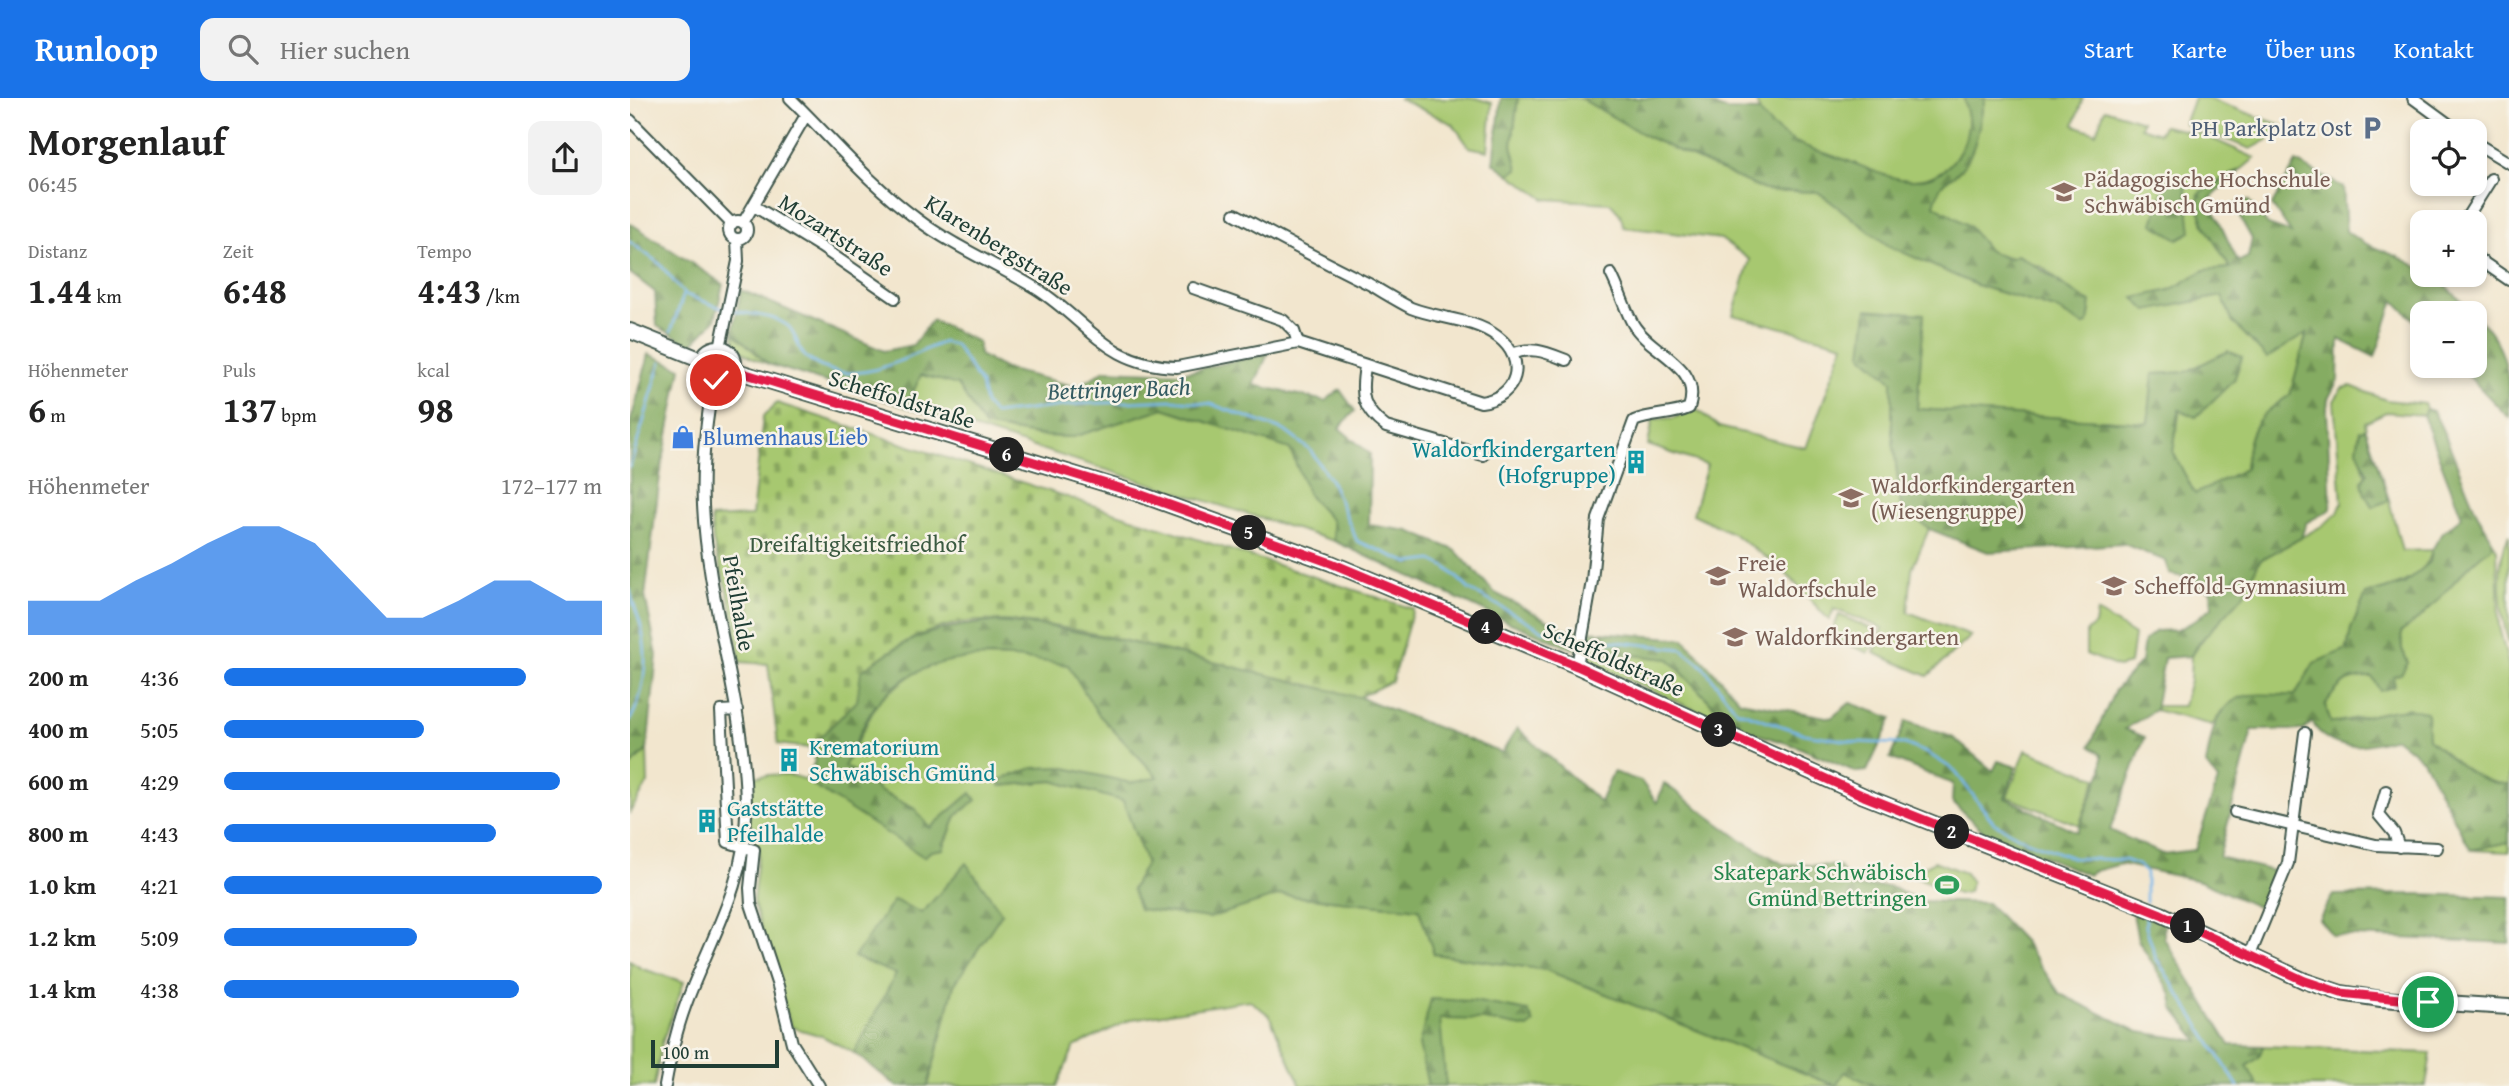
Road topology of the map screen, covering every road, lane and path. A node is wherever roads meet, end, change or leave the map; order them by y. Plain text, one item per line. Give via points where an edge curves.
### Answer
1 (790, 98) edge
2 (2413, 98) edge
3 (806, 115) junction
4 (2442, 119) edge
5 (630, 120) edge
6 (2487, 150) edge
7 (2509, 163) edge
8 (2491, 179) dead end
9 (754, 206) junction
10 (2472, 210) edge
11 (1235, 214) dead end
12 (737, 223) junction
13 (2487, 265) edge
14 (1611, 274) dead end
15 (2509, 280) edge
16 (1194, 288) dead end
17 (895, 298) dead end
18 (630, 331) edge
19 (1298, 344) junction
20 (720, 348) junction
21 (1512, 354) junction
22 (702, 360) junction
23 (1566, 360) dead end
24 (1364, 366) junction
25 (733, 370) junction
26 (714, 379) junction
27 (1483, 455) dead end
28 (1578, 661) junction
29 (737, 710) junction
30 (2305, 733) dead end
31 (2386, 791) dead end
32 (2235, 813) dead end
33 (2293, 826) junction
34 (743, 845) junction
35 (2399, 847) junction
36 (2437, 848) dead end
37 (2250, 956) junction
38 (2509, 1007) edge
39 (665, 1086) edge
40 (819, 1086) edge

1 - 3 street, Klarenbergstraße
2 - 4 street
3 - 9 street, Mozartstraße
3 - 19 street, Klarenbergstraße via 857,169 919,221 1036,289 1121,355 1177,367
5 - 12 street
6 - 7 street
8 - 10 street
9 - 12 street, Mozartstraße
9 - 17 street, Mozartstraße
11 - 21 street via 1412,308 1498,337
12 - 20 street via 730,233 737,239 738,261
13 - 15 street
14 - 28 street via 1633,324 1676,362 1693,395 1689,408 1674,415 1647,415 1634,421 1598,519
16 - 19 street via 1283,320
18 - 22 main road
19 - 24 street, Klarenbergstraße
20 - 22 main road via 709,351
20 - 25 main road via 732,357
21 - 23 street via 1528,348
21 - 24 street, Klarenbergstraße via 1513,384 1506,394 1481,402
22 - 26 main road via 704,372
24 - 27 street via 1361,391 1364,407 1373,418 1386,427
25 - 26 main road via 725,378
25 - 28 main road, Scheffoldstraße via 1191,512
26 - 29 street, Pfeilhalde via 703,461 707,540
28 - 37 main road, Scheffoldstraße via 1864,796 2137,904
29 - 34 street, Pfeilhalde via 744,774
29 - 34 street via 721,711 722,744 728,842
30 - 33 street
31 - 35 street via 2379,815
32 - 33 street
33 - 35 street
33 - 37 street via 2280,887
34 - 39 street, Pfeilhalde via 730,903 686,1004
34 - 40 street via 755,852 751,904 792,1043
35 - 36 street
37 - 38 main road, Scheffoldstraße via 2341,993

